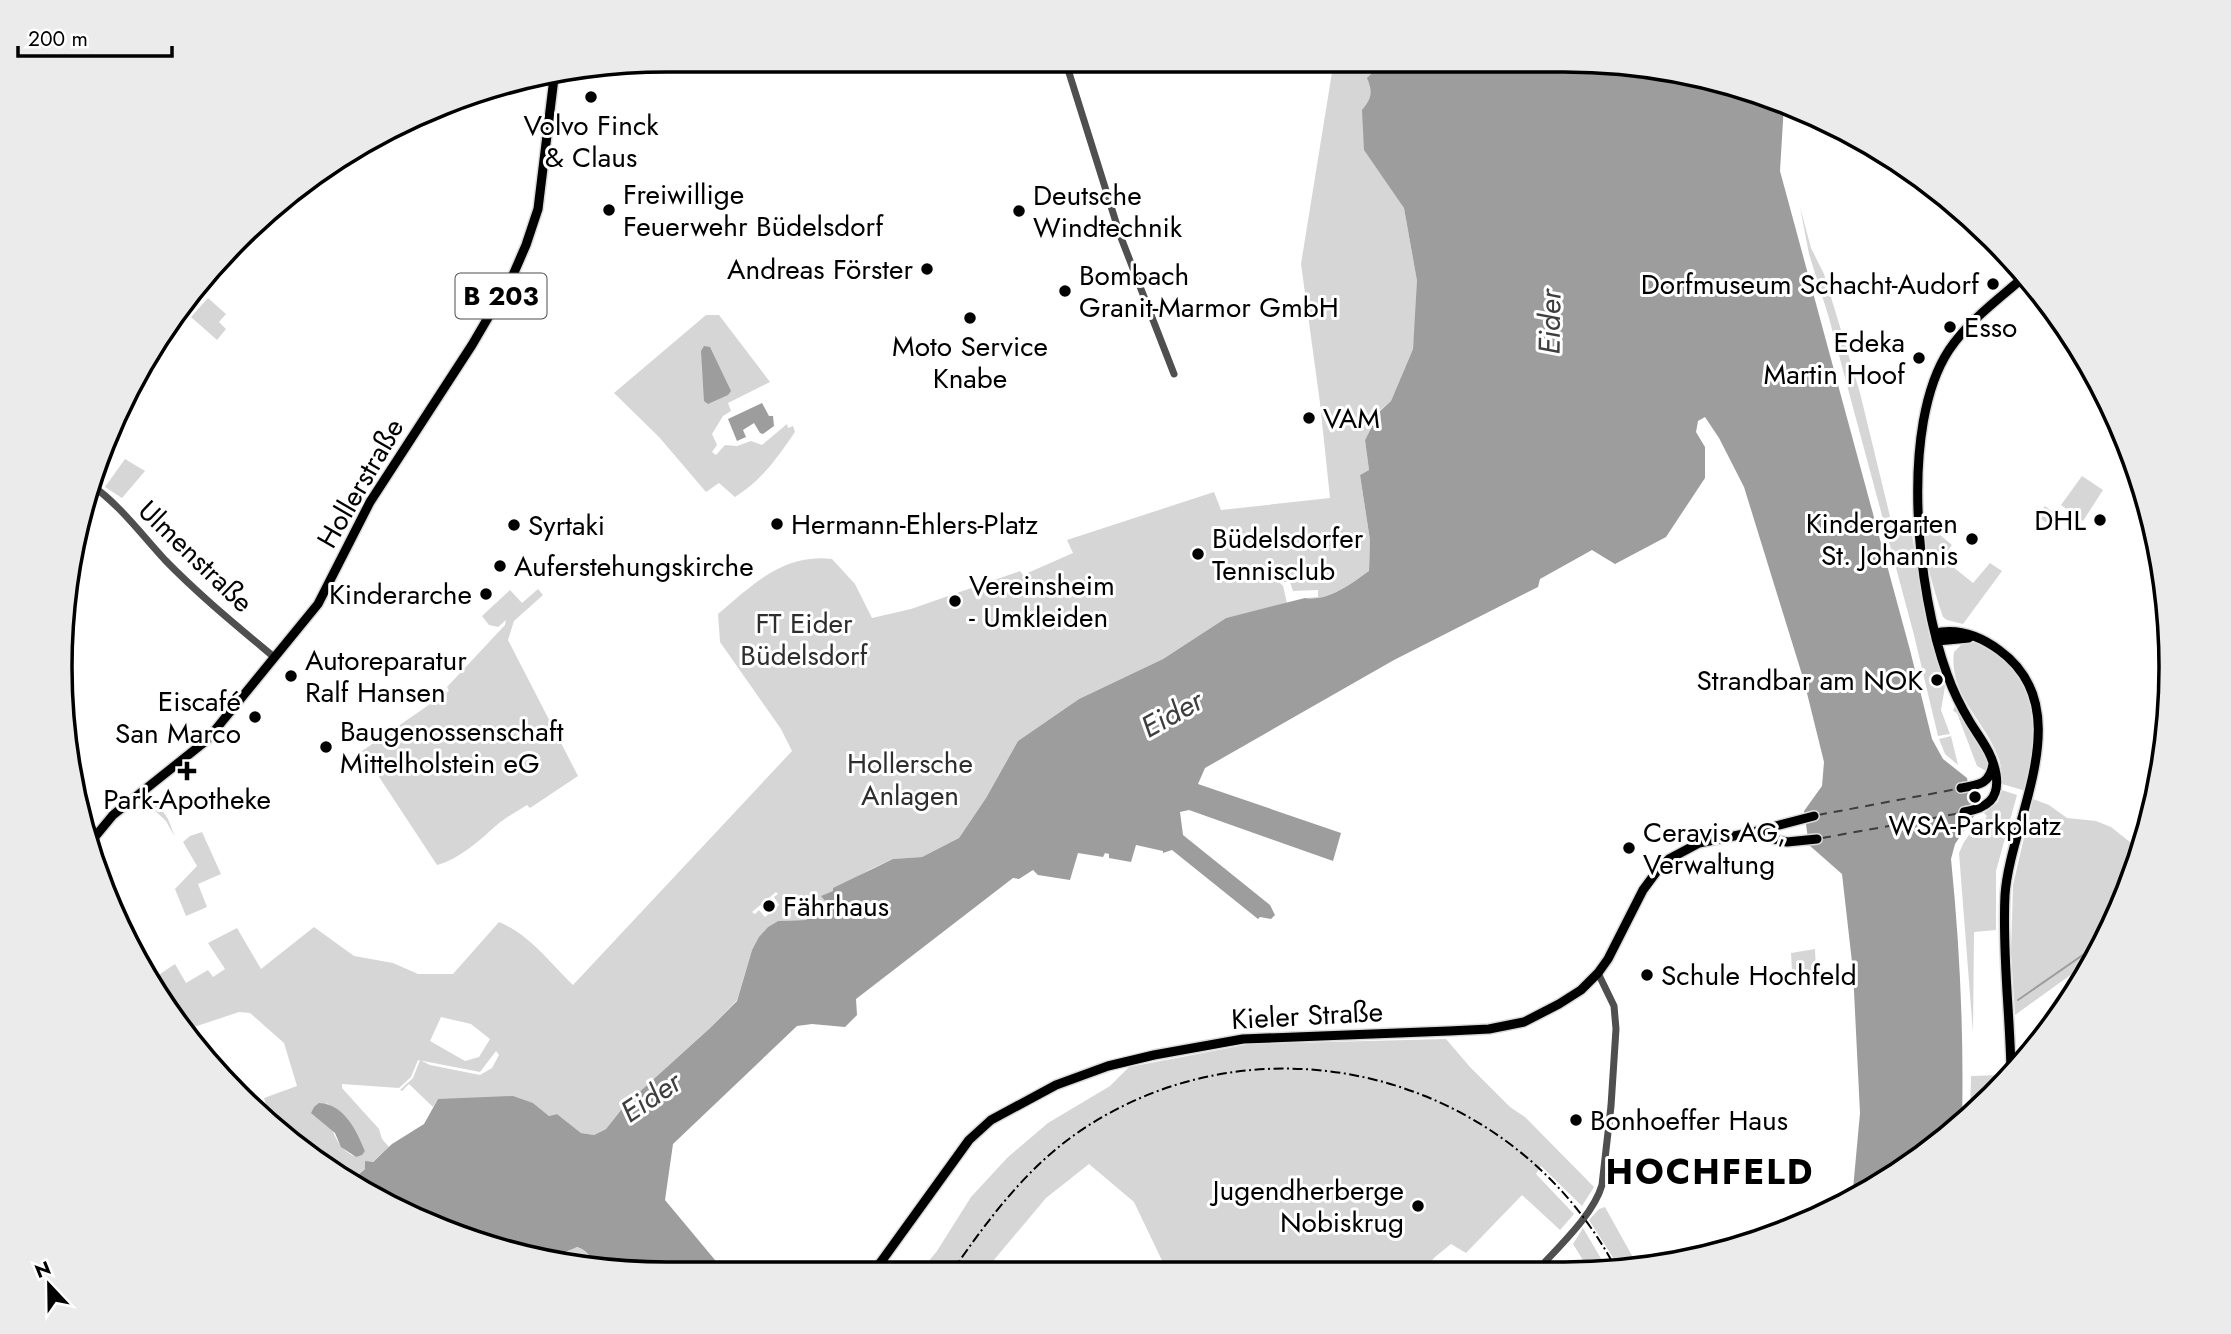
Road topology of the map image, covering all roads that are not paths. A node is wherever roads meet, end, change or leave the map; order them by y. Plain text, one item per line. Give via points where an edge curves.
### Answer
1 (1069, 72) edge
2 (553, 83) edge
3 (2018, 283) edge
4 (1174, 374) dead end
5 (99, 490) edge
6 (1936, 637) junction
7 (1958, 638) junction
8 (1978, 638) junction
9 (274, 657) junction
10 (1943, 663) junction
11 (1993, 763) junction
12 (1965, 787) dead end
13 (1969, 811) dead end
14 (1814, 816) dead end
15 (1749, 833) junction
16 (96, 835) edge
17 (1817, 839) dead end
18 (1598, 973) junction
19 (2010, 1061) edge
20 (881, 1262) edge
21 (1544, 1262) edge

1 - 4 street via 1120,235
2 - 9 main road, Hollerstraße / B 203 via 538,209 513,275 370,502 318,604
3 - 6 main road via 1953,345 1924,412 1918,536
5 - 9 street, Ulmenstraße via 167,562
6 - 7 main road
6 - 8 main road via 1951,631
6 - 10 main road
7 - 8 main road
7 - 10 main road via 1948,647
8 - 19 main road via 2017,666 2038,723 2032,787 2005,894
9 - 16 main road, Hollerstraße / B 203 via 207,740 113,815
10 - 11 main road
11 - 12 main road via 1984,783
11 - 13 main road via 1997,776 1993,797 1985,807
14 - 15 main road, Kieler Straße
15 - 17 main road, Kieler Straße via 1777,841
15 - 18 main road, Kieler Straße via 1699,843 1660,867
18 - 20 main road, Kieler Straße via 1581,990 1524,1021 1489,1028 1243,1039 1108,1066 1056,1085 990,1120 969,1140
18 - 21 street via 1614,1006 1616,1029 1602,1185

